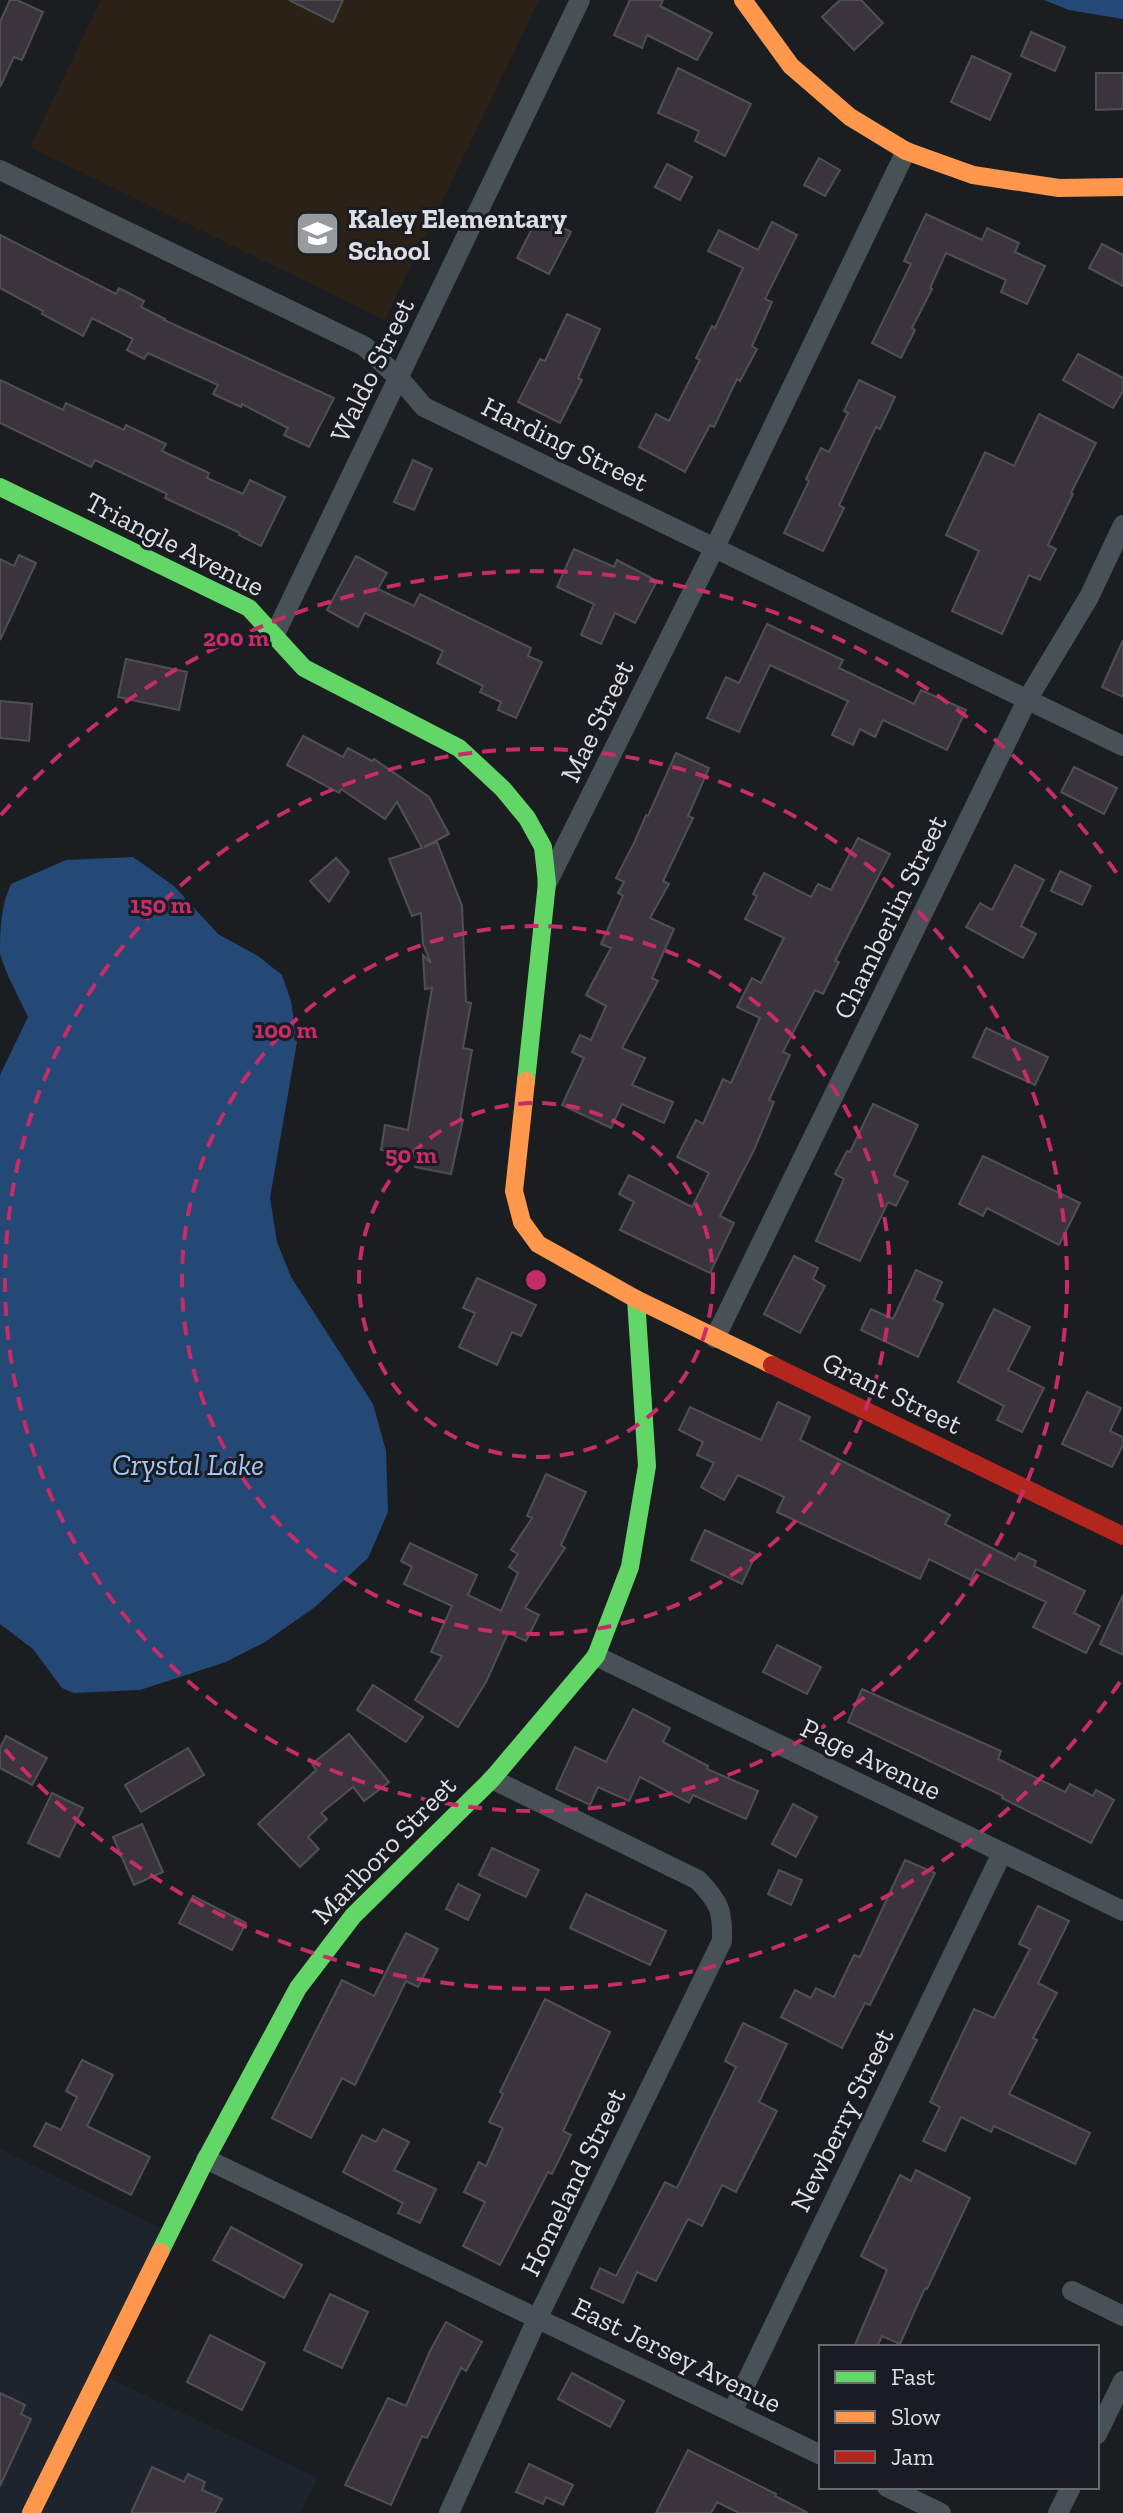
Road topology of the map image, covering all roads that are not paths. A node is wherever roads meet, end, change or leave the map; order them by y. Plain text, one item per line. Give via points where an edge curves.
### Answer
1 (580, 0) edge
2 (743, 0) edge
3 (906, 151) junction
4 (0, 170) edge
5 (1123, 187) edge
6 (399, 378) junction
7 (0, 487) edge
8 (1123, 525) edge
9 (715, 547) junction
10 (275, 634) junction
11 (1027, 700) junction
12 (1123, 746) edge
13 (547, 883) junction
14 (636, 1299) junction
15 (715, 1338) junction
16 (1123, 1536) edge
17 (596, 1656) junction
18 (492, 1779) junction
19 (1002, 1853) junction
20 (1123, 1911) edge
21 (206, 2159) junction
22 (1072, 2291) dead end
23 (1123, 2316) edge
24 (537, 2319) junction
25 (1123, 2381) edge
26 (732, 2412) junction
27 (1099, 2430) edge
28 (819, 2454) edge
29 (891, 2489) edge
30 (1070, 2489) edge
31 (31, 2513) edge
32 (449, 2513) edge
33 (941, 2513) edge
34 (1058, 2513) edge

1 - 6 street, Waldo Street
2 - 3 street via 791,66 850,117
3 - 5 street via 973,175 1059,188
3 - 9 street, Mae Street
4 - 6 street, Harding Street via 364,346
6 - 9 street, Harding Street via 424,407
6 - 10 street, Waldo Street
7 - 10 street, Triangle Avenue via 249,608
8 - 11 street, Chamberlin Street via 1089,597
9 - 11 street, Harding Street
9 - 13 street, Mae Street
10 - 13 street, Triangle Avenue via 304,668 459,748 527,818 543,847
11 - 12 street, Harding Street
11 - 15 street, Chamberlin Street
13 - 14 street, Mae Street via 514,1191 522,1222 538,1244
14 - 15 street, Grant Street
14 - 17 street, Marlboro Street via 647,1466 630,1567
15 - 16 street, Grant Street
17 - 18 street, Marlboro Street
17 - 19 street, Page Avenue
18 - 21 street, Marlboro Street via 353,1916 298,1988
18 - 24 street, Homeland Street via 698,1880 716,1898 723,1918 722,1941
19 - 20 street, Page Avenue
19 - 26 street, Newberry Street
21 - 24 street, East Jersey Avenue
21 - 31 street, Marlboro Street
22 - 23 street
24 - 26 street, East Jersey Avenue
24 - 32 street, Homeland Street
25 - 27 street
26 - 28 street, East Jersey Avenue
29 - 33 street
30 - 34 street

